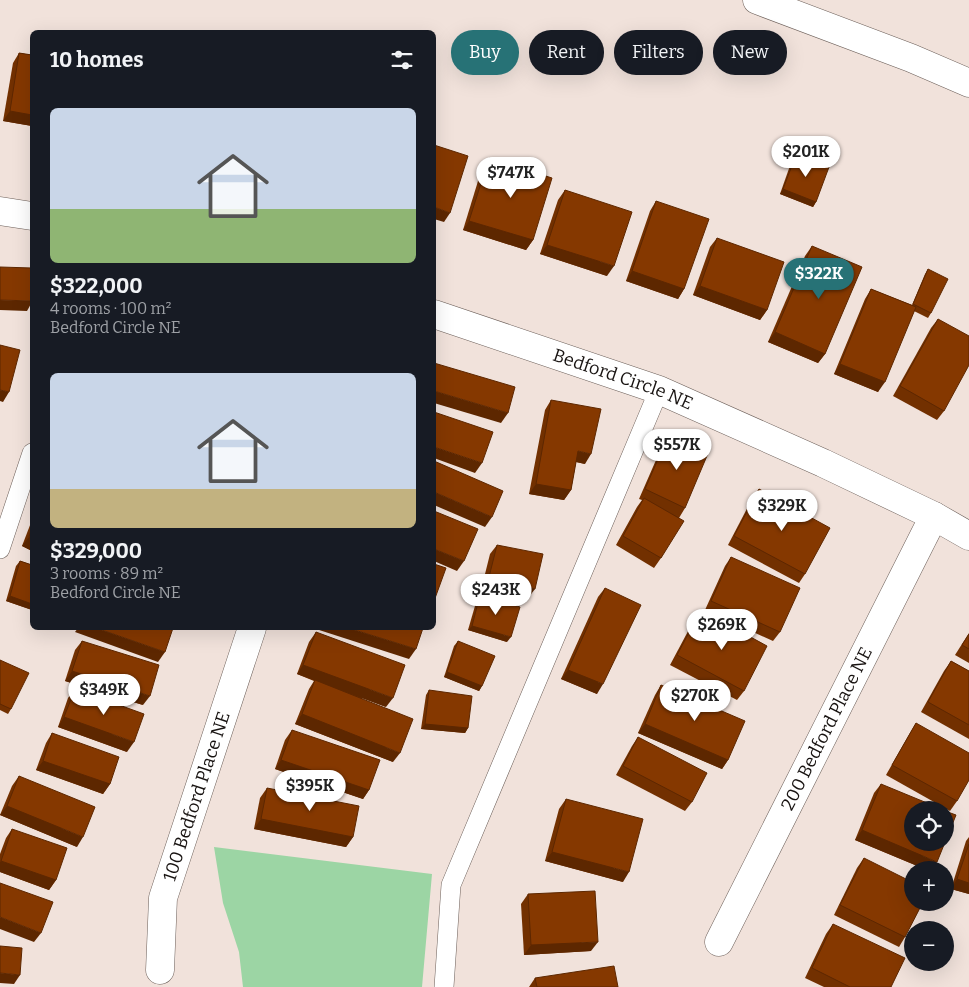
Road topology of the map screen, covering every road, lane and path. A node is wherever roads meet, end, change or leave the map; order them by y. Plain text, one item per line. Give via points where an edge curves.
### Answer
1 (757, 0) edge
2 (969, 83) edge
3 (0, 212) edge
4 (30, 216) edge
5 (436, 315) edge
6 (659, 390) junction
7 (30, 459) edge
8 (934, 516) junction
9 (969, 536) edge
10 (0, 550) edge
11 (251, 630) edge
12 (719, 942) dead end
13 (160, 970) dead end
14 (444, 987) edge

1 - 2 street
3 - 4 street
5 - 6 street, Bedford Circle NE
6 - 8 street, Bedford Circle NE
6 - 14 lane via 451,885
7 - 10 lane
8 - 9 street, Bedford Circle NE
8 - 12 street, 200 Bedford Place NE
11 - 13 street, 100 Bedford Place NE via 163,898

